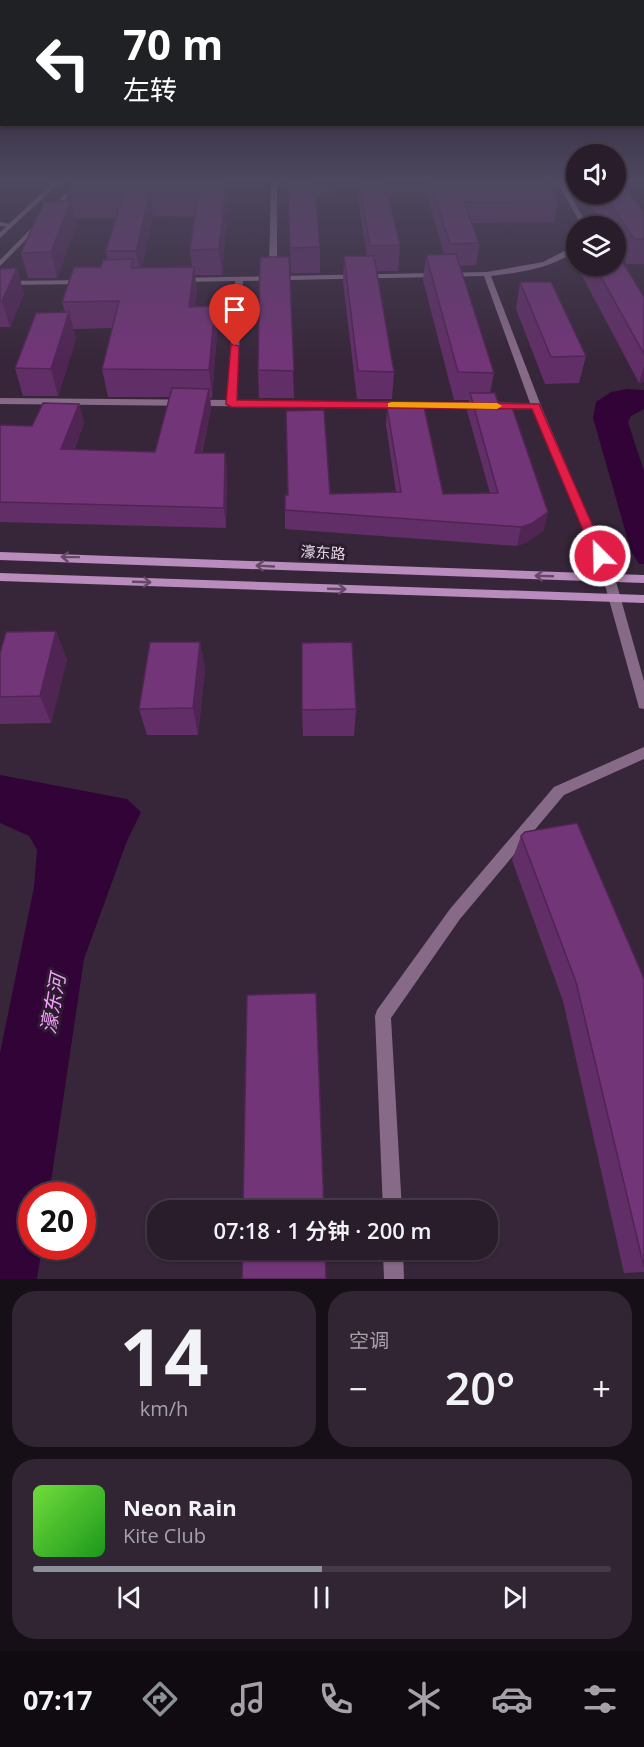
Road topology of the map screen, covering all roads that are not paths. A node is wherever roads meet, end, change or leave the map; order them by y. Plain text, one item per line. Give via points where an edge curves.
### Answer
1 (22, 242) edge
2 (273, 242) edge
3 (566, 254) edge
4 (0, 264) edge
5 (487, 274) junction
6 (272, 278) junction
7 (239, 279) junction
8 (174, 280) edge
9 (94, 281) edge
10 (0, 283) edge
11 (0, 401) edge
12 (231, 404) junction
13 (536, 406) junction
14 (0, 556) edge
15 (0, 577) edge
16 (609, 578) junction
17 (644, 579) edge
18 (615, 598) junction
19 (644, 599) edge
20 (644, 704) edge
21 (644, 753) edge
22 (392, 1200) edge
23 (393, 1260) edge
24 (394, 1279) edge

1 - 4 street
2 - 6 street
3 - 5 street via 535,267
5 - 6 street
5 - 13 street
6 - 7 street
7 - 8 street
7 - 12 street
9 - 10 street
11 - 12 street
12 - 13 street
13 - 16 street
16 -> 14 main road, 濠东路
15 -> 18 main road
16 - 17 main road, 濠东路
16 - 18 street
18 - 19 main road
18 - 20 street
21 - 22 street via 559,791 455,914 383,1016
23 - 24 street

